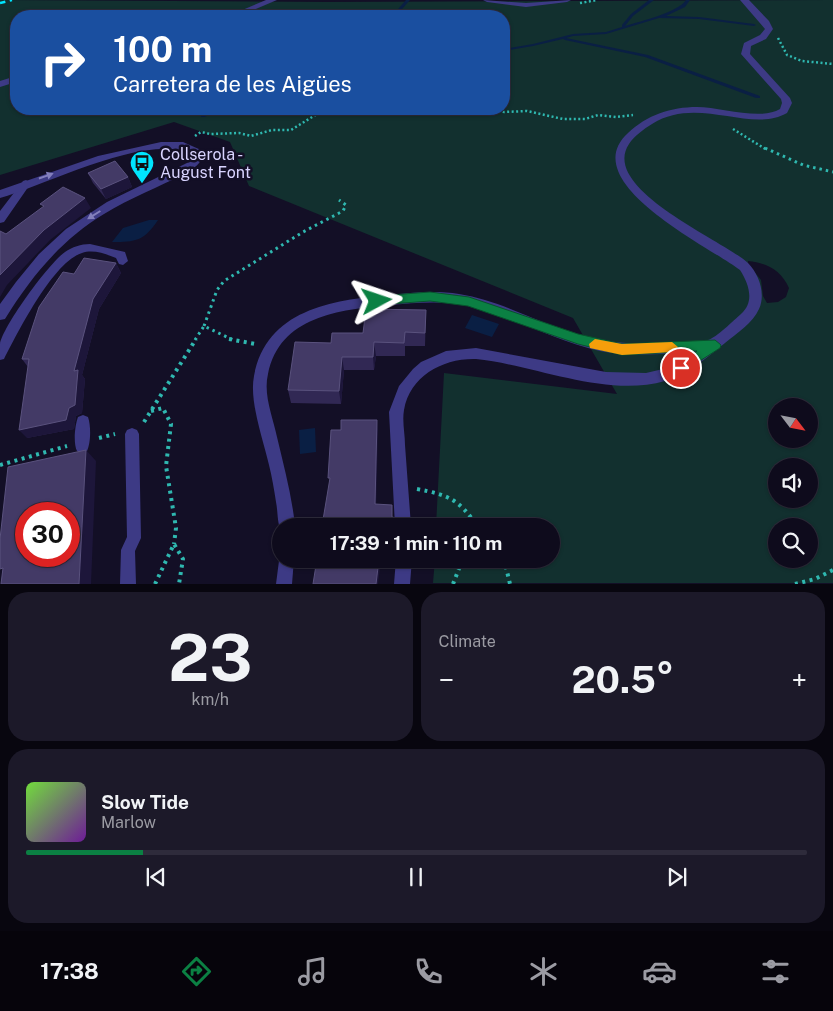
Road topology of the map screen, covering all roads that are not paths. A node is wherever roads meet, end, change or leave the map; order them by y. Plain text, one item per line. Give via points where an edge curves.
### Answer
1 (273, 0) edge
2 (487, 0) edge
3 (567, 0) edge
4 (745, 1) edge
5 (247, 10) edge
6 (26, 183) junction
7 (0, 194) edge
8 (0, 219) edge
9 (122, 261) dead end
10 (0, 315) edge
11 (715, 345) junction
12 (0, 355) edge
13 (83, 421) dead end
14 (127, 434) road end
15 (82, 447) dead end
16 (286, 518) edge
17 (403, 518) edge
18 (285, 568) edge
19 (403, 568) edge
20 (128, 584) edge
21 (284, 584) edge
22 (402, 584) edge

1 - 5 street
2 - 3 street via 526,5
4 - 11 street via 766,23 768,34 747,45 745,54 785,98 784,111 768,117 705,109 664,114 631,135 619,154 623,171 645,199 734,259 750,276 757,295 753,311
6 - 7 street
6 - 8 lane
6 -> 10 street via 138,149 188,145 197,152 193,164 100,211 69,233 29,276
9 - 12 lane via 121,255 100,249 80,249 69,254 16,322
11 - 16 street via 645,350 614,348 578,339 469,301 430,296 332,307 297,320 270,347 260,376 260,394
11 - 17 street via 676,371 644,378 595,376 475,353 444,357 417,372 400,397 396,412
13 - 15 lane
14 - 20 lane via 134,538 128,550
18 - 21 street
19 - 22 street

